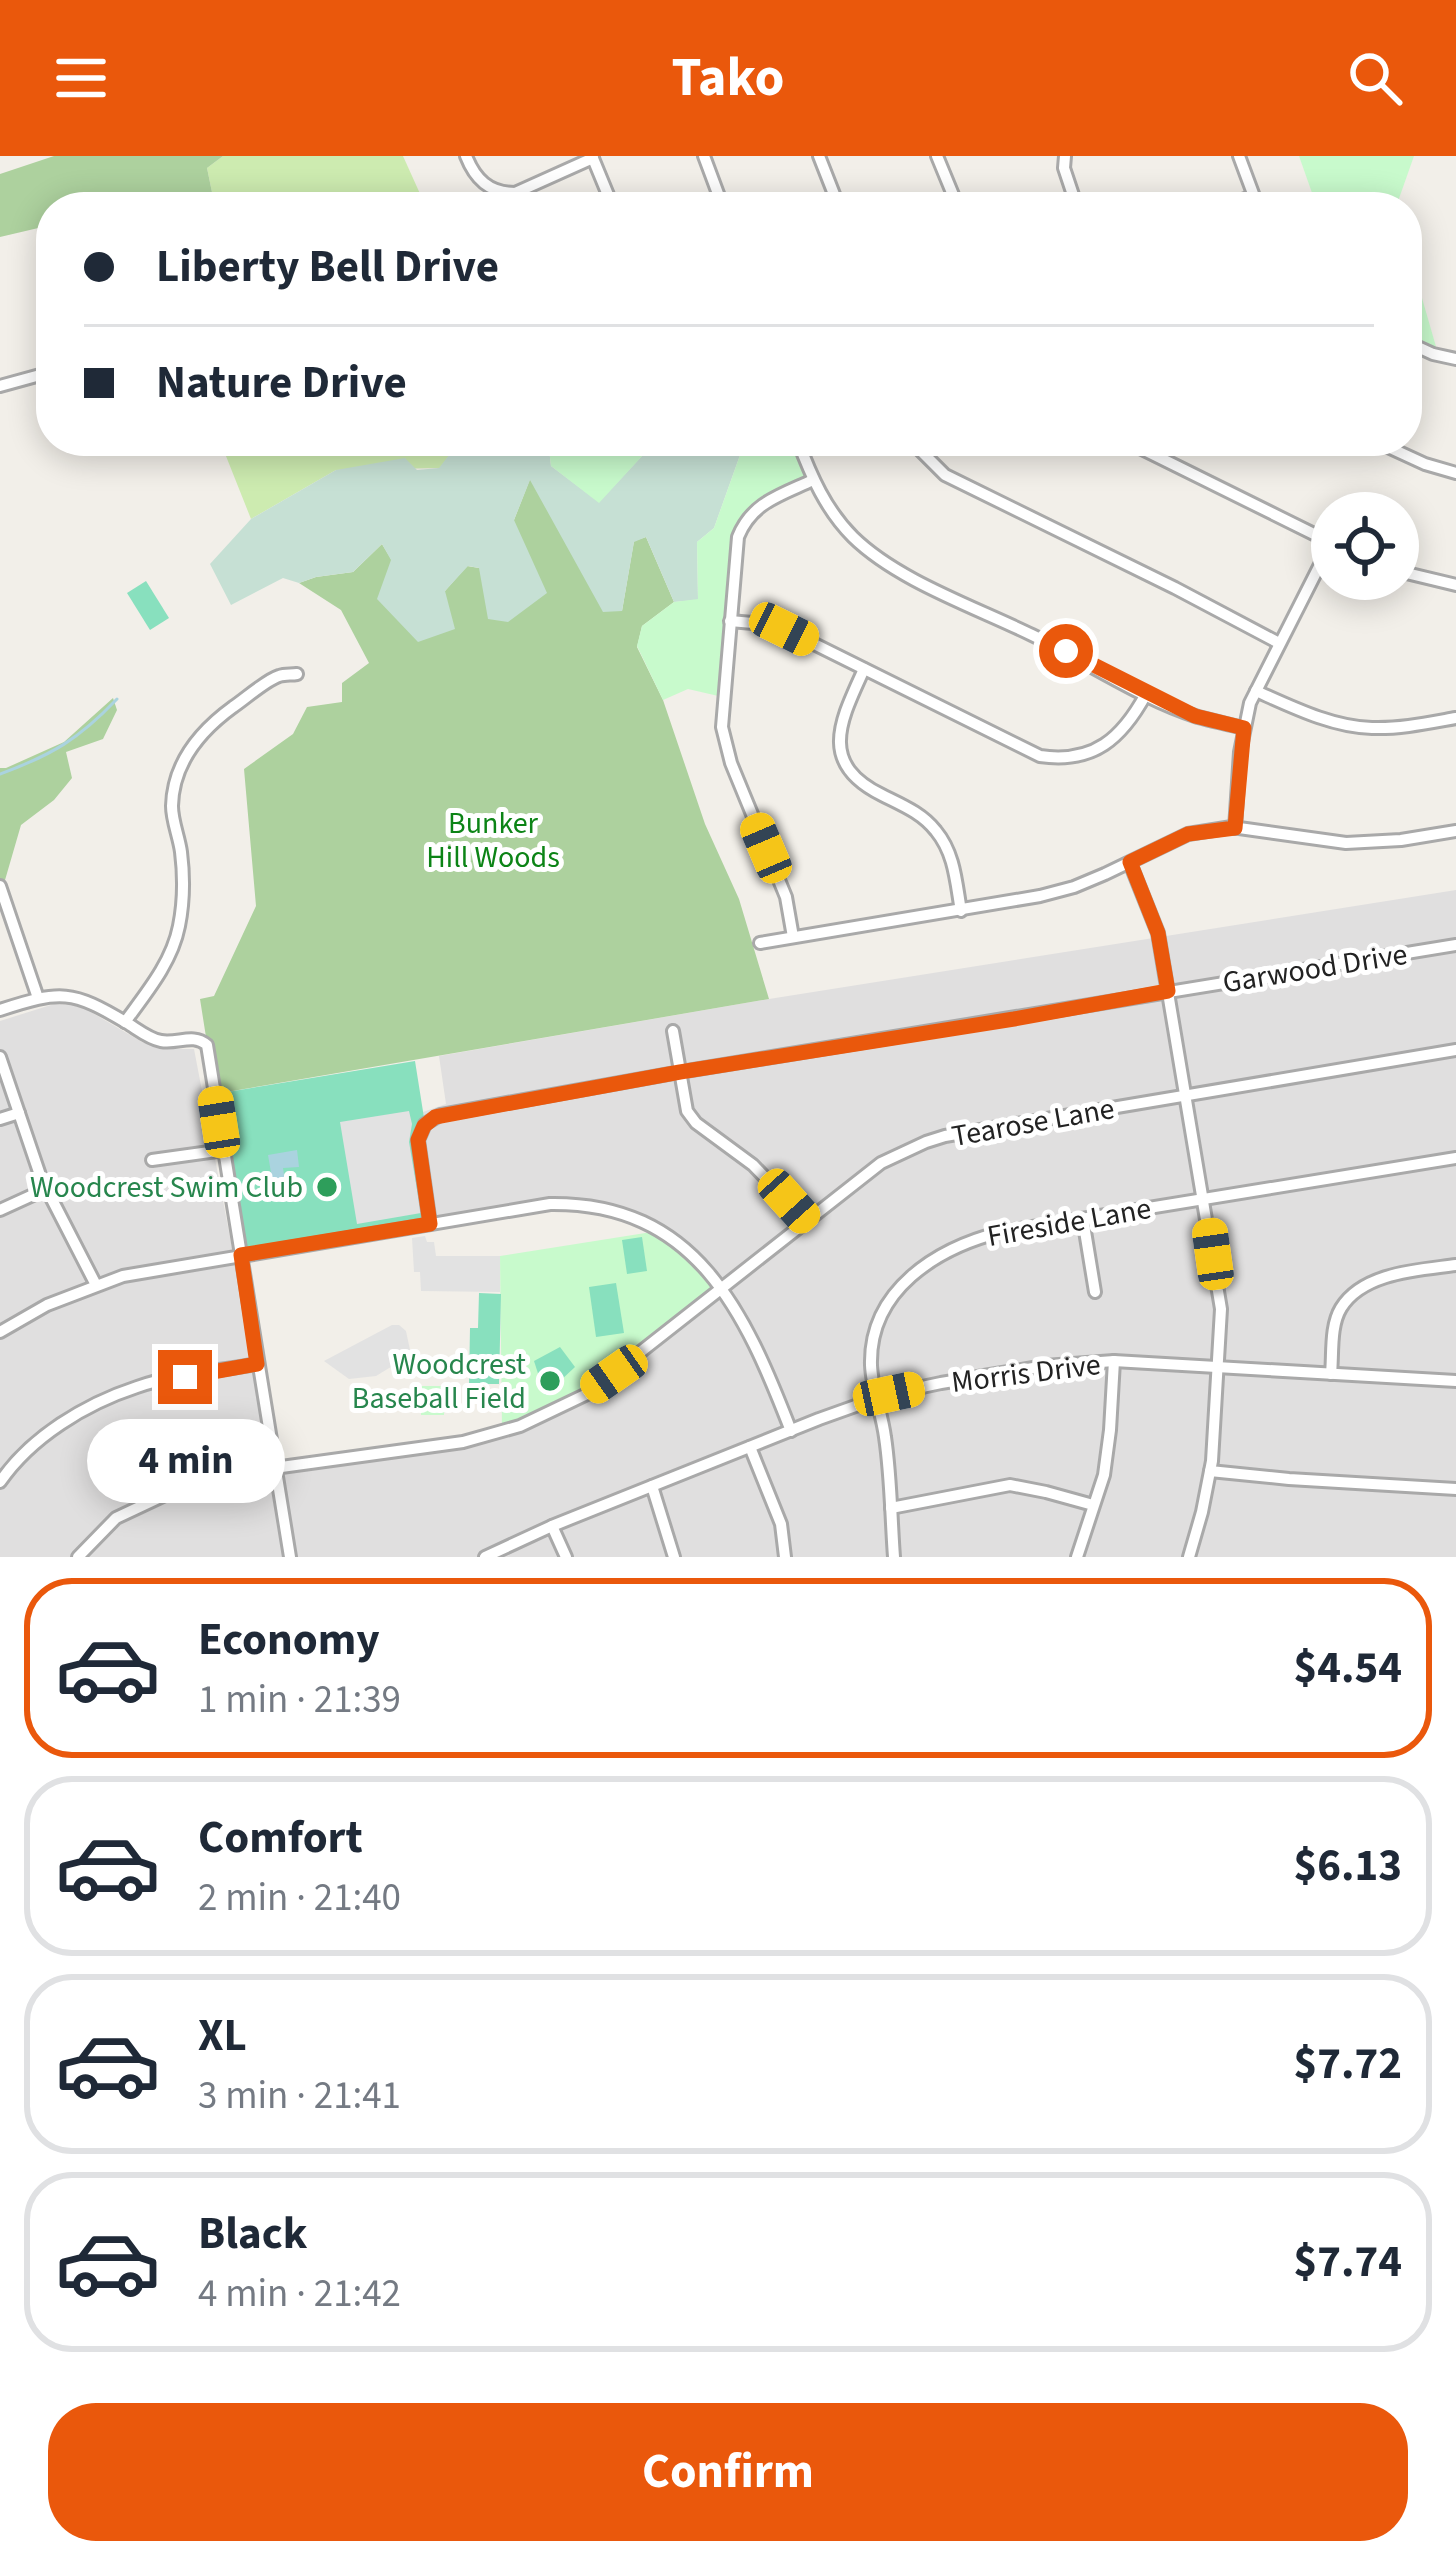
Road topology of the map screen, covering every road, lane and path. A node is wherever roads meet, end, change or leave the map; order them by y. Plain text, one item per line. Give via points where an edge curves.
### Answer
1 (466, 156) edge
2 (704, 156) edge
3 (819, 156) edge
4 (937, 156) edge
5 (1065, 156) edge
6 (1239, 156) edge
7 (592, 157) edge
8 (502, 192) edge
9 (517, 192) edge
10 (607, 192) edge
11 (717, 192) edge
12 (833, 192) edge
13 (952, 192) edge
14 (1072, 192) edge
15 (1253, 192) edge
16 (1422, 348) edge
17 (1456, 359) edge
18 (36, 375) edge
19 (0, 386) edge
20 (806, 456) edge
21 (925, 456) edge
22 (1156, 456) edge
23 (1408, 456) edge
24 (1456, 472) edge
25 (813, 480) junction
26 (1311, 533) edge
27 (1419, 576) edge
28 (1311, 582) edge
29 (1456, 585) edge
30 (730, 620) junction
31 (1279, 644) junction
32 (864, 669) junction
33 (297, 674) dead end
34 (1256, 691) junction
35 (1146, 694) junction
36 (1456, 718) edge
37 (1244, 728) junction
38 (1235, 828) junction
39 (1456, 832) edge
40 (1130, 862) junction
41 (0, 886) edge
42 (961, 911) junction
43 (793, 937) junction
44 (760, 943) dead end
45 (1456, 945) edge
46 (1168, 991) junction
47 (38, 998) junction
48 (0, 1010) edge
49 (125, 1022) junction
50 (673, 1030) dead end
51 (1456, 1050) edge
52 (0, 1057) edge
53 (680, 1072) junction
54 (1186, 1095) junction
55 (19, 1113) junction
56 (0, 1119) edge
57 (224, 1150) junction
58 (1456, 1158) edge
59 (152, 1160) dead end
60 (46, 1189) junction
61 (1204, 1199) junction
62 (0, 1210) edge
63 (1083, 1219) junction
64 (807, 1221) junction
65 (430, 1224) junction
66 (241, 1255) junction
67 (1456, 1265) edge
68 (96, 1285) junction
69 (723, 1290) junction
70 (1095, 1292) dead end
71 (0, 1332) edge
72 (1114, 1361) junction
73 (257, 1364) junction
74 (1219, 1369) junction
75 (1331, 1374) junction
76 (1456, 1381) edge
77 (876, 1399) junction
78 (791, 1430) junction
79 (750, 1447) junction
80 (274, 1468) junction
81 (1210, 1471) junction
82 (0, 1482) edge
83 (652, 1486) junction
84 (1456, 1489) edge
85 (1093, 1505) junction
86 (891, 1508) junction
87 (552, 1526) junction
88 (286, 1556) edge
89 (78, 1557) edge
90 (484, 1557) edge
91 (566, 1557) edge
92 (674, 1557) edge
93 (785, 1557) edge
94 (894, 1557) edge
95 (1077, 1557) edge
96 (1189, 1557) edge

1 - 8 street via 483,183
2 - 11 street
3 - 12 street
4 - 13 street
5 - 14 street
6 - 15 street
7 - 9 street
7 - 10 street
16 - 17 street
18 - 19 street
20 - 25 street
21 - 31 street via 945,475
22 - 26 street
23 - 24 street
25 - 30 street via 747,518 735,550
25 - 35 street via 838,521 878,557
27 - 29 street
28 - 31 street
30 - 32 street via 784,629
30 - 43 street via 722,728
31 - 34 street
32 - 35 street via 1055,758 1102,746
32 - 42 street via 839,728 842,754 854,778 913,810 938,834
33 - 49 street via 279,676 232,708 185,757 172,809 184,888 179,928
34 - 36 street via 1360,728
34 - 37 street
35 - 37 street
37 - 38 street
38 - 39 street via 1346,843
38 - 40 street via 1188,834
40 - 42 street via 1074,887
40 - 46 street via 1158,933
41 - 47 street
42 - 43 street
43 - 44 street
45 - 46 street, Garwood Drive
46 - 53 street, Garwood Drive
46 - 54 street
47 - 48 street
47 - 49 street via 90,1001
49 - 57 street via 160,1041 197,1038 207,1047
50 - 53 street
51 - 54 street, Tearose Lane
52 - 55 street
53 - 64 street via 696,1123 753,1165
53 - 65 street, Garwood Drive via 431,1119 418,1140
54 - 61 street
54 - 64 street, Tearose Lane via 926,1142 880,1163
55 - 56 street
55 - 60 street
57 - 59 street
57 - 66 street
58 - 61 street, Fireside Lane
60 - 62 street
60 - 68 street
61 - 63 street, Fireside Lane
61 - 74 street via 1220,1309
63 - 70 street
63 - 77 street, Fireside Lane via 972,1239 903,1282 878,1322
64 - 69 street, Tearose Lane
65 - 66 street
65 - 69 street via 550,1204 625,1213 688,1252
66 - 68 street
66 - 73 street
67 - 75 street via 1375,1281 1350,1298 1335,1324
68 - 71 street
69 - 78 street via 758,1348
69 - 80 street, Tearose Lane via 586,1394 520,1426 463,1442
72 - 74 street, Morris Drive
72 - 77 street, Morris Drive
72 - 85 street via 1104,1475
73 - 80 street
73 - 82 street via 141,1385 104,1400 52,1430
74 - 75 street, Morris Drive
74 - 81 street
75 - 76 street, Morris Drive
77 - 78 street, Morris Drive
77 - 86 street, Fireside Lane
78 - 79 street, Morris Drive
79 - 83 street, Morris Drive
79 - 93 street via 781,1524
80 - 88 street
80 - 89 street, Tearose Lane via 142,1504
81 - 84 street
81 - 96 street
83 - 87 street, Morris Drive
83 - 92 street
85 - 86 street via 1010,1485
85 - 95 street
86 - 94 street, Fireside Lane
87 - 90 street, Morris Drive
87 - 91 street

